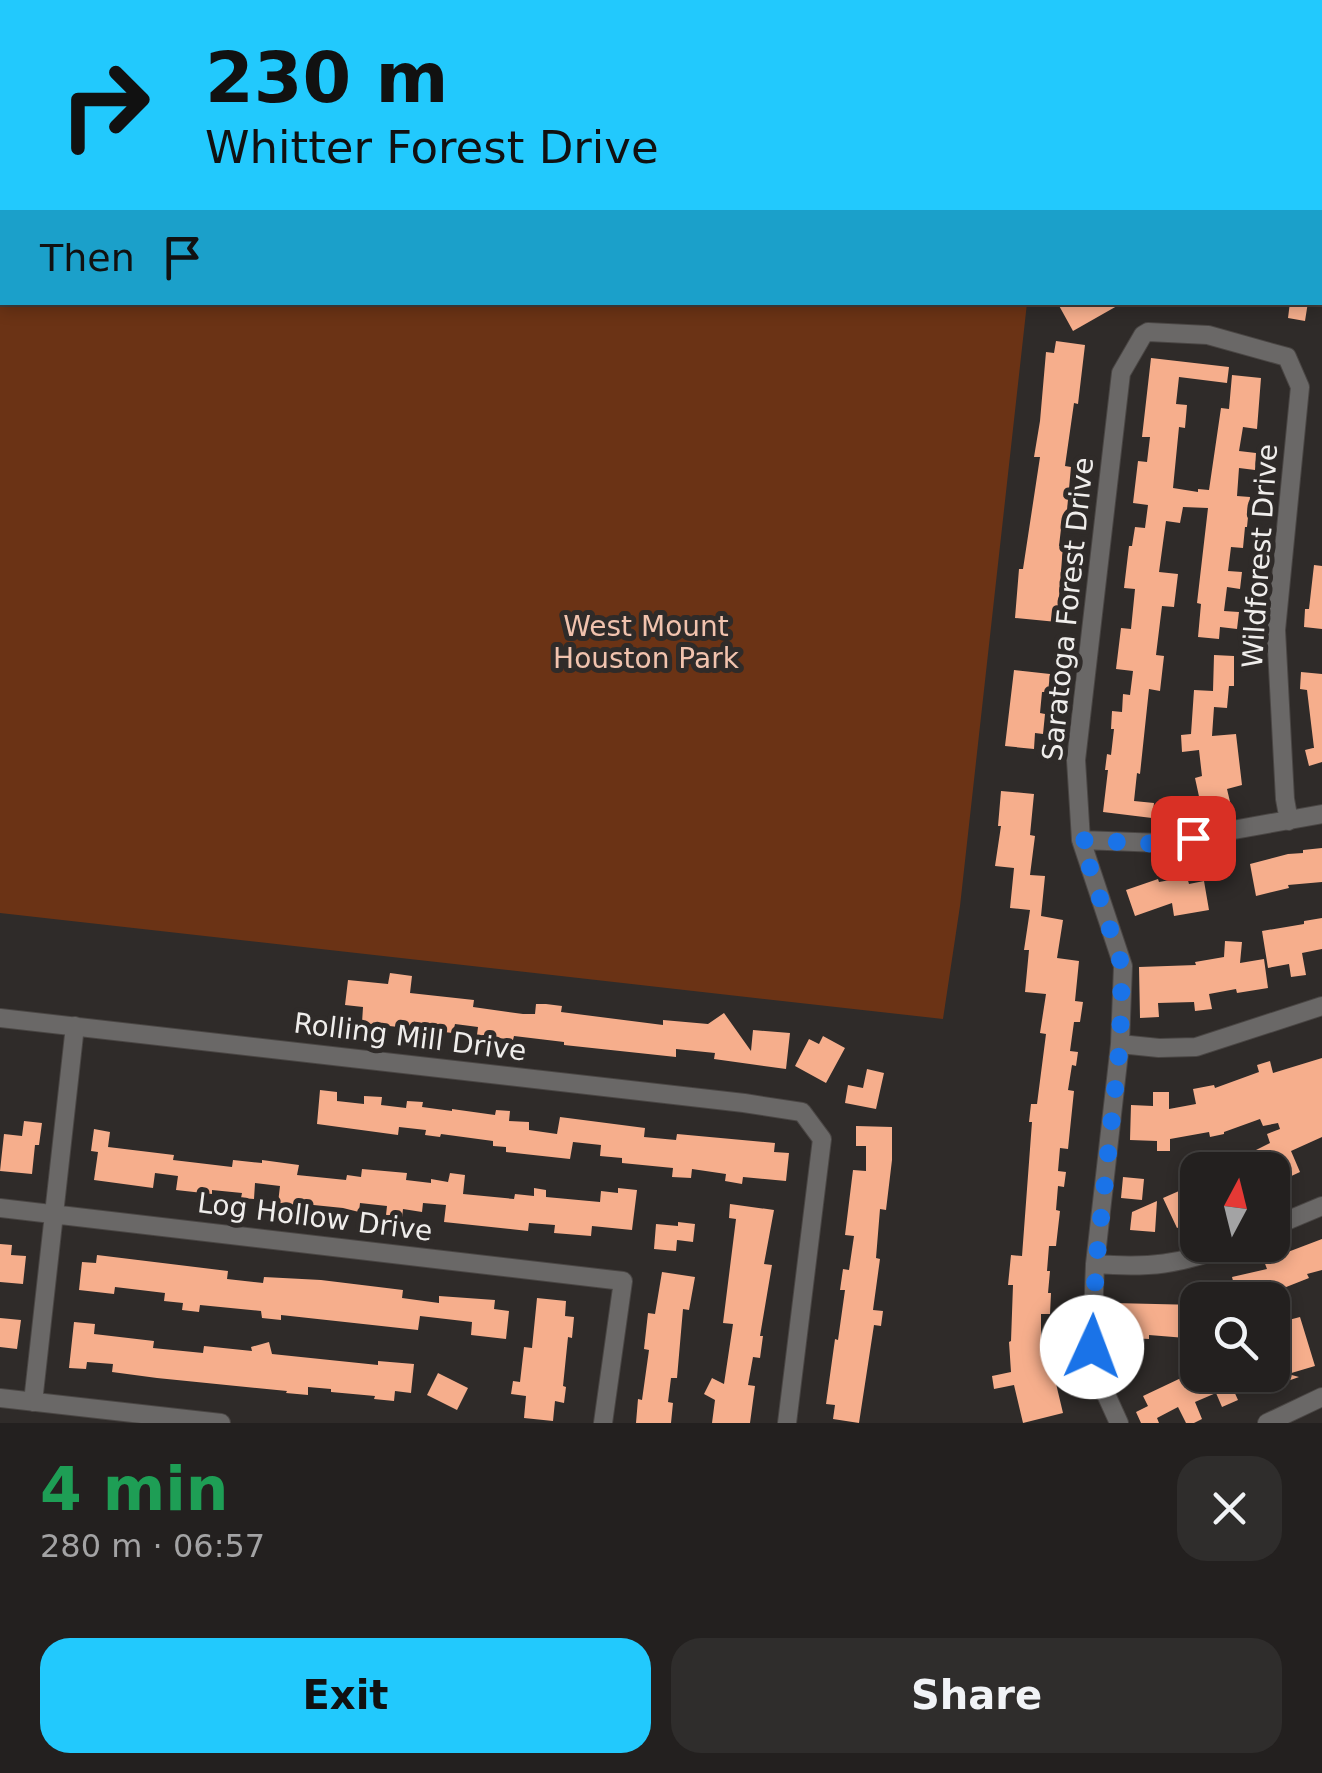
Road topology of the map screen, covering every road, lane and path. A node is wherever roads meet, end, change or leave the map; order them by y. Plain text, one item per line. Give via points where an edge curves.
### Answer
1 (1287, 357) joint
2 (1322, 814) edge
3 (1289, 821) junction
4 (1081, 840) junction
5 (1322, 1006) edge
6 (0, 1018) edge
7 (75, 1026) junction
8 (1120, 1044) junction
9 (1322, 1206) edge
10 (0, 1208) edge
11 (53, 1214) junction
12 (1290, 1219) edge
13 (1180, 1262) edge
14 (1096, 1264) junction
15 (0, 1398) edge
16 (1321, 1399) edge
17 (33, 1402) junction
18 (221, 1423) edge
19 (603, 1423) edge
20 (787, 1423) edge
21 (1119, 1423) edge
22 (1267, 1423) edge

1 - 3 street, Wildforest Drive via 1300,387 1276,630
1 - 4 street, Saratoga Forest Drive via 1208,335 1148,332 1122,373 1076,760
2 - 3 street
3 - 4 street via 1160,844
4 - 8 street, Saratoga Forest Drive via 1122,966
5 - 8 street via 1196,1046
6 - 7 street, Rolling Mill Drive
7 - 11 street
7 - 20 street, Rolling Mill Drive via 802,1112 822,1139
8 - 14 street, Saratoga Forest Drive
9 - 12 street
10 - 11 street, Log Hollow Drive
11 - 17 street
11 - 19 street, Log Hollow Drive via 623,1280
13 - 14 street via 1140,1268
14 - 21 street, Saratoga Forest Drive via 1092,1347
15 - 17 street
16 - 22 street
17 - 18 street

